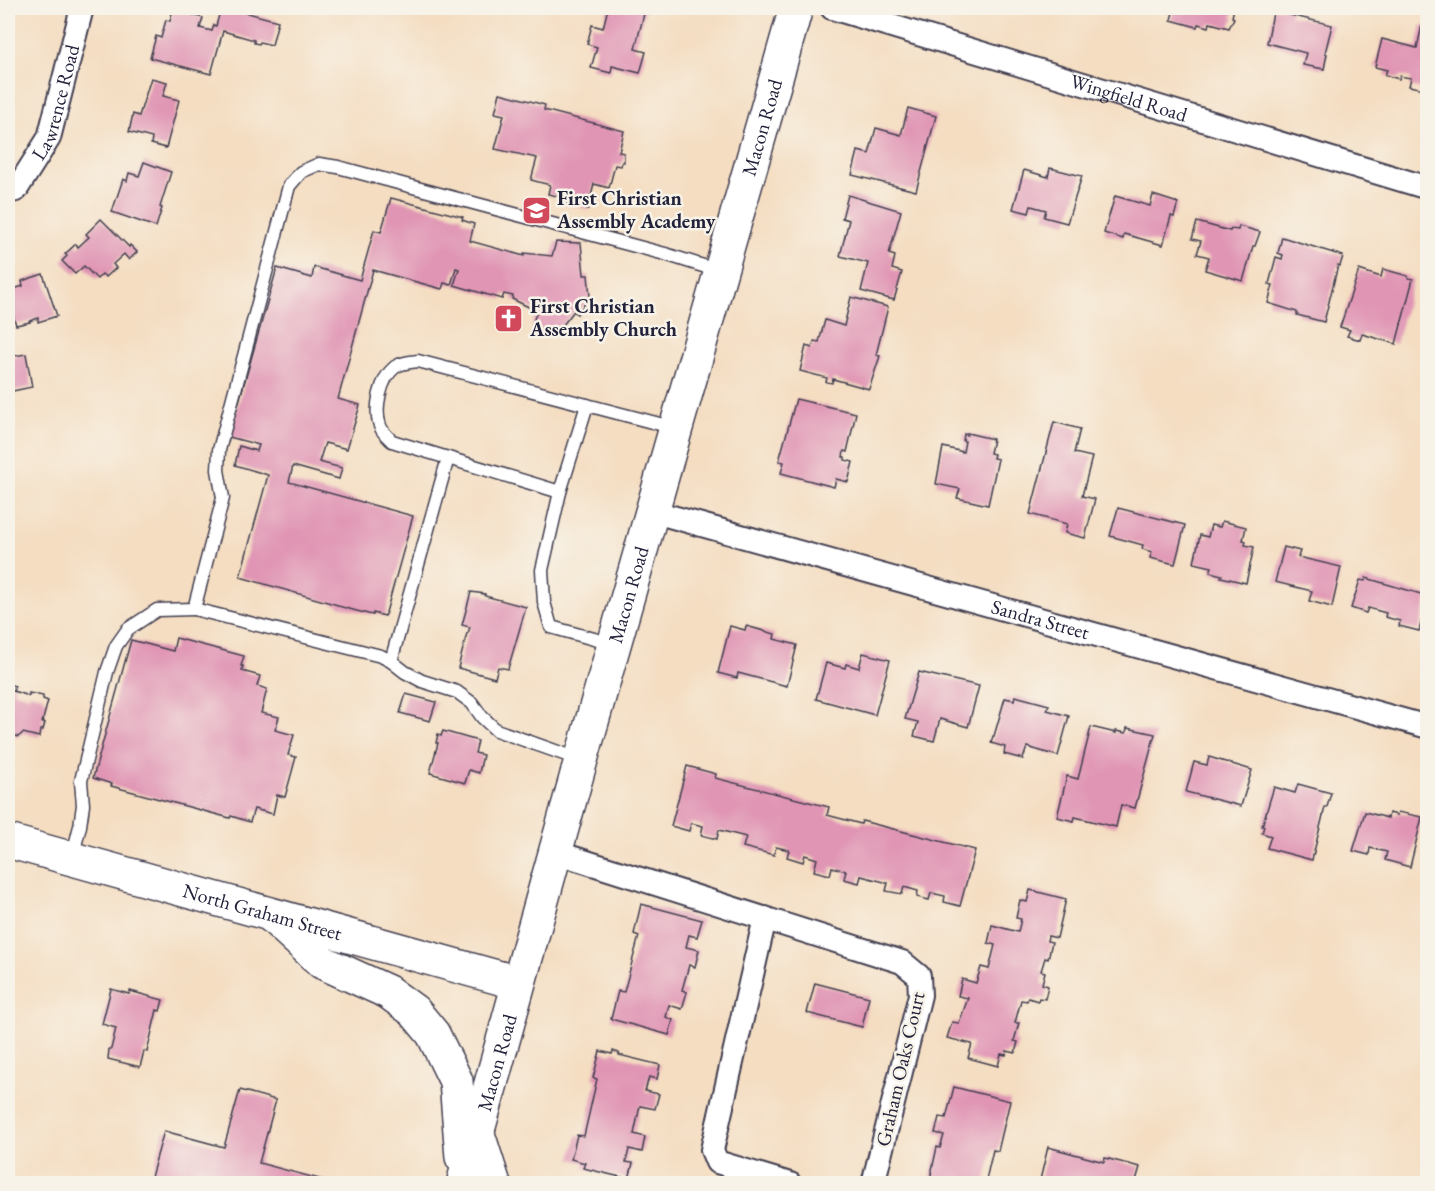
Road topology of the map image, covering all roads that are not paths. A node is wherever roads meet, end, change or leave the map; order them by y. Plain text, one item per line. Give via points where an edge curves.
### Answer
1 (82, 8) edge
2 (796, 8) edge
3 (832, 8) edge
4 (1428, 188) edge
5 (12, 191) edge
6 (720, 271) junction
7 (587, 405) junction
8 (675, 428) junction
9 (448, 458) junction
10 (560, 492) junction
11 (651, 511) junction
12 (194, 609) junction
13 (614, 644) junction
14 (391, 661) junction
15 (1428, 727) edge
16 (580, 760) junction
17 (8, 841) edge
18 (555, 852) junction
19 (71, 859) junction
20 (270, 914) junction
21 (765, 918) junction
22 (518, 983) junction
23 (474, 1183) edge
24 (790, 1184) edge
25 (873, 1184) edge

1 - 5 street, Lawrence Road via 49,138
2 - 6 main road, Macon Road
3 - 4 street, Wingfield Road
6 - 8 main road, Macon Road
6 - 12 lane via 338,167 319,164 302,172 289,186 219,450 223,498
7 - 8 lane
7 - 9 lane via 418,361 405,362 394,368 384,382 377,413 381,429 392,441
7 - 10 lane
8 - 11 main road, Macon Road
9 - 10 lane
9 - 14 lane
10 - 13 lane via 542,570 544,602 551,627
11 - 13 main road, Macon Road
11 - 15 street, Sandra Street
12 - 14 lane
12 - 19 lane via 157,610 128,629 116,646 81,781 83,805
13 - 16 main road, Macon Road
14 - 16 lane via 422,681 457,692 496,730
16 - 18 main road, Macon Road
17 - 19 main road, North Graham Street
18 - 21 street, Graham Oaks Court
18 - 22 main road, Macon Road
19 - 20 main road, North Graham Street
20 - 22 main road, North Graham Street
20 - 23 main road via 322,962 388,992 414,1011 433,1034 456,1081
21 - 24 street via 712,1150 717,1162
21 - 25 street, Graham Oaks Court via 903,962 919,976 920,995
22 - 23 main road, Macon Road via 477,1131

